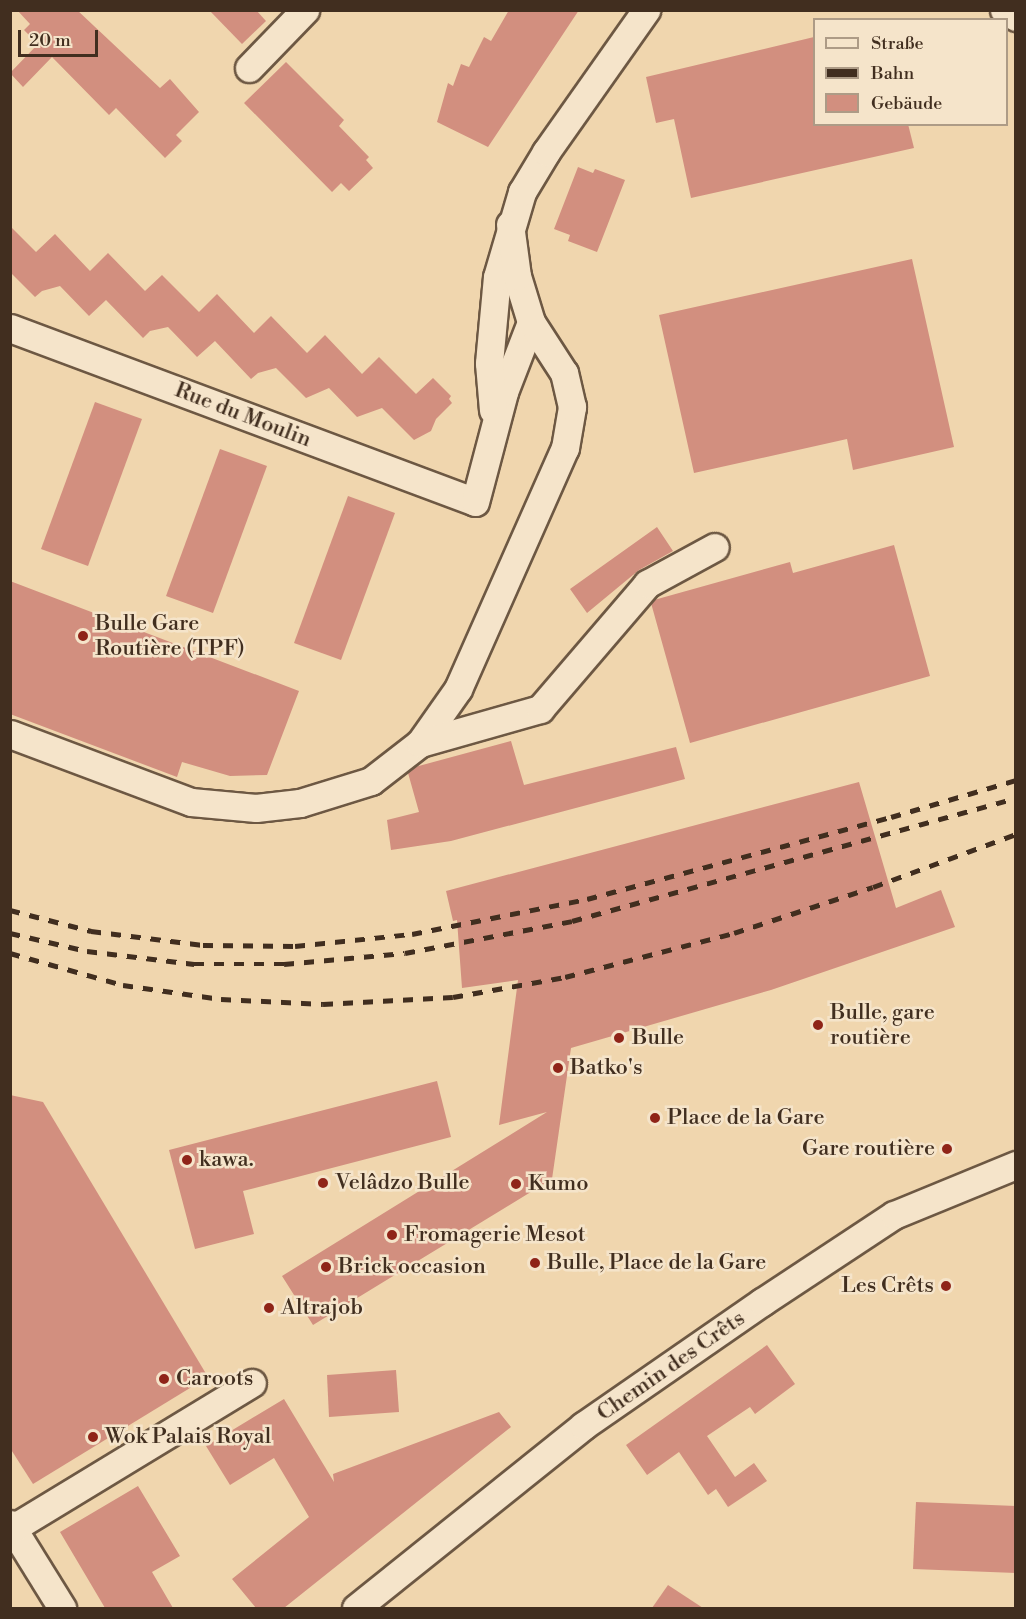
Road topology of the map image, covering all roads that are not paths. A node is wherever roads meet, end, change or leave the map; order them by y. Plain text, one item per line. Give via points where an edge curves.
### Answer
1 (305, 10) edge
2 (646, 10) edge
3 (1004, 10) edge
4 (1016, 17) edge
5 (249, 68) dead end
6 (510, 224) junction
7 (531, 322) junction
8 (10, 328) edge
9 (494, 423) junction
10 (715, 547) dead end
11 (12, 733) edge
12 (420, 743) junction
13 (1015, 1166) edge
14 (252, 1383) dead end
15 (11, 1527) edge
16 (62, 1608) edge
17 (356, 1608) edge

1 - 5 street
2 - 6 street via 546,152 522,192
3 - 4 street
6 - 7 street via 517,276
6 - 9 street via 496,277 489,363
7 - 9 street via 515,356
7 - 12 street via 564,373 572,407 565,447 458,689
8 - 9 street, Rue du Moulin via 475,502 489,461
10 - 12 street via 647,584 540,709
11 - 12 street via 191,802 256,808 300,803 371,781
13 - 17 street, Chemin des Crêts via 894,1215 762,1302 583,1426
14 - 15 street
15 - 16 street

